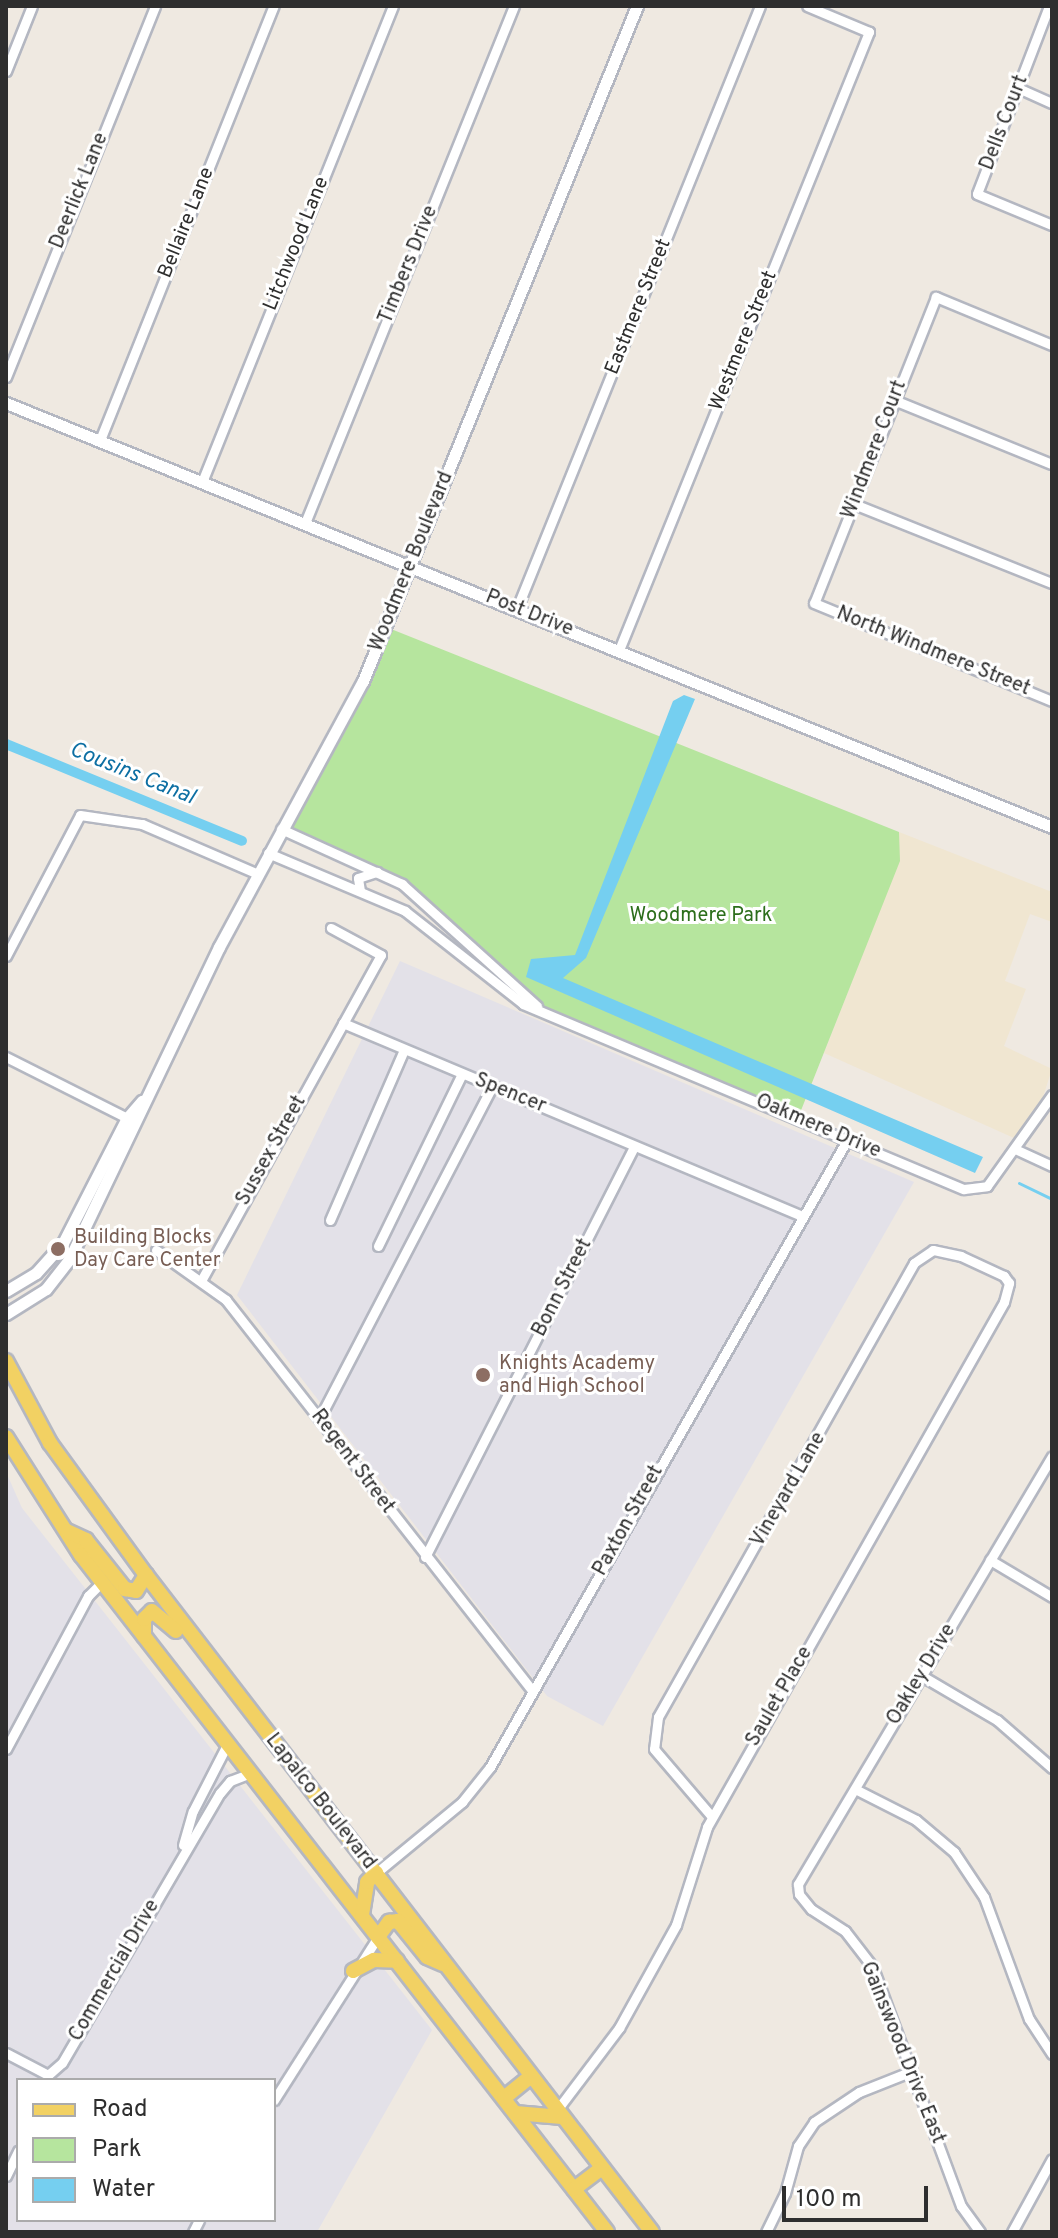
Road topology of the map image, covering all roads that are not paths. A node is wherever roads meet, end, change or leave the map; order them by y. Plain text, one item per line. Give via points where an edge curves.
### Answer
1 (32, 6) edge
2 (155, 6) edge
3 (274, 6) edge
4 (393, 6) edge
5 (514, 6) edge
6 (637, 6) edge
7 (760, 6) edge
8 (807, 6) edge
9 (1049, 6) edge
10 (6, 71) edge
11 (1018, 88) junction
12 (1052, 103) edge
13 (1052, 225) edge
14 (1052, 345) edge
15 (6, 377) edge
16 (894, 400) junction
17 (6, 403) edge
18 (100, 440) junction
19 (1052, 464) edge
20 (202, 482) junction
21 (854, 504) junction
22 (305, 523) junction
23 (411, 566) junction
24 (1052, 583) edge
25 (814, 603) joint
26 (517, 608) junction
27 (619, 650) junction
28 (1052, 701) edge
29 (1052, 827) edge
30 (281, 829) junction
31 (268, 853) junction
32 (377, 872) junction
33 (258, 874) junction
34 (360, 891) junction
35 (331, 928) dead end
36 (6, 956) edge
37 (546, 1013) junction
38 (343, 1023) junction
39 (404, 1050) junction
40 (6, 1057) edge
41 (462, 1074) junction
42 (492, 1086) junction
43 (1052, 1095) edge
44 (133, 1121) junction
45 (847, 1140) junction
46 (634, 1146) junction
47 (1015, 1149) junction
48 (1052, 1166) edge
49 (802, 1216) junction
50 (330, 1220) dead end
51 (378, 1246) dead end
52 (156, 1250) dead end
53 (933, 1250) joint
54 (202, 1279) junction
55 (6, 1291) edge
56 (6, 1314) edge
57 (6, 1361) edge
58 (319, 1419) junction
59 (6, 1437) edge
60 (1052, 1457) edge
61 (63, 1529) junction
62 (425, 1557) junction
63 (990, 1560) junction
64 (146, 1575) junction
65 (102, 1582) junction
66 (1052, 1597) edge
67 (144, 1636) junction
68 (212, 1662) junction
69 (922, 1676) junction
70 (533, 1691) junction
71 (228, 1743) junction
72 (6, 1749) edge
73 (1052, 1768) edge
74 (251, 1773) junction
75 (855, 1789) junction
76 (712, 1817) junction
77 (179, 1858) junction
78 (376, 1873) junction
79 (799, 1894) joint
80 (362, 1915) junction
81 (378, 1937) junction
82 (397, 1961) junction
83 (447, 1966) junction
84 (353, 1971) junction
85 (6, 2053) edge
86 (1052, 2054) edge
87 (912, 2071) junction
88 (531, 2076) junction
89 (49, 2077) edge
90 (276, 2097) edge
91 (504, 2098) junction
92 (515, 2113) junction
93 (560, 2114) junction
94 (16, 2155) edge
95 (1052, 2159) edge
96 (602, 2168) junction
97 (6, 2176) edge
98 (574, 2189) junction
99 (607, 2232) edge
100 (652, 2232) edge
101 (766, 2232) edge
102 (980, 2232) edge
103 (1012, 2232) edge

1 - 10 street
2 - 15 street, Deerlick Lane
3 - 18 street, Bellaire Lane
4 - 20 street, Litchwood Lane
5 - 22 street, Timbers Drive
6 - 23 street, Woodmere Boulevard
7 - 26 street, Eastmere Street
8 - 27 street, Westmere Street via 869,32
9 - 11 street, Dells Court
11 - 12 street
11 - 13 street, Dells Court via 977,194
14 - 16 street, Windmere Court via 936,297
16 - 19 street
16 - 21 street, Windmere Court
17 - 18 street, Post Drive
18 - 20 street, Post Drive
20 - 22 street, Post Drive
21 - 24 street
21 - 25 street, Windmere Court
22 - 23 street, Post Drive
23 - 26 street, Post Drive
23 - 30 street, Woodmere Boulevard via 363,681
25 - 28 street, North Windmere Street
26 - 27 street, Post Drive
27 - 29 street, Post Drive
30 - 31 street, Woodmere Boulevard
30 - 32 street, Oakmere Drive
31 - 33 street, Woodmere Boulevard
31 - 34 street, Oakmere Drive
32 - 34 street via 358,878
32 - 37 street, Oakmere Drive via 420,897 494,971
33 - 36 street via 142,824 80,815
33 - 44 street, Woodmere Boulevard
34 - 37 street, Oakmere Drive via 415,917 512,997
35 - 38 street via 381,955
37 - 45 street, Oakmere Drive
38 - 39 street, Spencer
38 - 54 street, Sussex Street
39 - 41 street, Spencer
39 - 50 street
40 - 44 street
41 - 42 street, Spencer
41 - 51 street
42 - 46 street, Spencer
42 - 58 street
43 - 47 street, Oakmere Drive
44 - 55 street, Woodmere Boulevard via 63,1243 36,1273
44 - 56 street, Woodmere Boulevard via 58,1276 34,1300
45 - 47 street, Oakmere Drive via 973,1191 987,1186
45 - 49 street, Paxton Street
46 - 49 street, Spencer
46 - 62 street, Bonn Street
47 - 48 street
49 - 70 street, Paxton Street
52 - 54 street, Regent Street
53 - 76 street, Vineyard Lane via 914,1263 658,1717 654,1749
53 - 76 street, Saulet Place via 961,1256 1009,1283 1004,1302
54 - 58 street, Regent Street via 226,1300
57 - 64 main road, Lapalco Boulevard via 50,1443
58 - 62 street, Regent Street
59 - 61 main road, Lapalco Boulevard
60 - 63 street, Oakley Drive
61 - 64 main road via 86,1540 125,1589 140,1588
61 - 65 main road, Lapalco Boulevard
62 - 70 street, Regent Street
63 - 66 street
63 - 69 street, Oakley Drive
64 - 68 main road, Lapalco Boulevard
65 - 67 main road, Lapalco Boulevard
65 - 72 street via 88,1596
67 - 68 main road via 144,1619 158,1612
67 - 71 main road, Lapalco Boulevard
68 - 78 main road, Lapalco Boulevard
69 - 73 street via 997,1720
69 - 75 street, Oakley Drive
70 - 78 street, Paxton Street via 490,1767 462,1802
71 - 74 main road, Lapalco Boulevard
71 - 77 street, Commercial Drive via 193,1811
74 - 77 street, Commercial Drive via 230,1781
74 - 80 main road, Lapalco Boulevard
75 - 79 street, Oakley Drive via 798,1884
75 - 86 street via 938,1835 968,1872 998,1929 1029,2019
76 - 93 street, Saulet Place via 676,1925 619,2028
77 - 89 street, Commercial Drive via 62,2063
78 - 80 main road via 367,1882
78 - 83 main road, Lapalco Boulevard
79 - 87 street, Gainswood Drive East via 845,1931 872,1966
80 - 81 main road, Lapalco Boulevard
81 - 82 main road, Lapalco Boulevard
81 - 83 main road via 389,1922 398,1921 427,1957
81 - 84 street
82 - 84 main road via 374,1960
82 - 91 main road, Lapalco Boulevard
83 - 88 main road, Lapalco Boulevard
84 - 90 street
85 - 89 street
87 - 101 street via 859,2092 814,2122 798,2146 785,2193
87 - 102 street, Gainswood Drive East via 961,2206
88 - 91 main road
88 - 93 main road, Lapalco Boulevard
91 - 92 main road, Lapalco Boulevard
92 - 93 main road
92 - 98 main road, Lapalco Boulevard
93 - 96 main road, Lapalco Boulevard
94 - 97 street
95 - 103 street
96 - 98 main road
96 - 100 main road, Lapalco Boulevard
98 - 99 main road, Lapalco Boulevard

